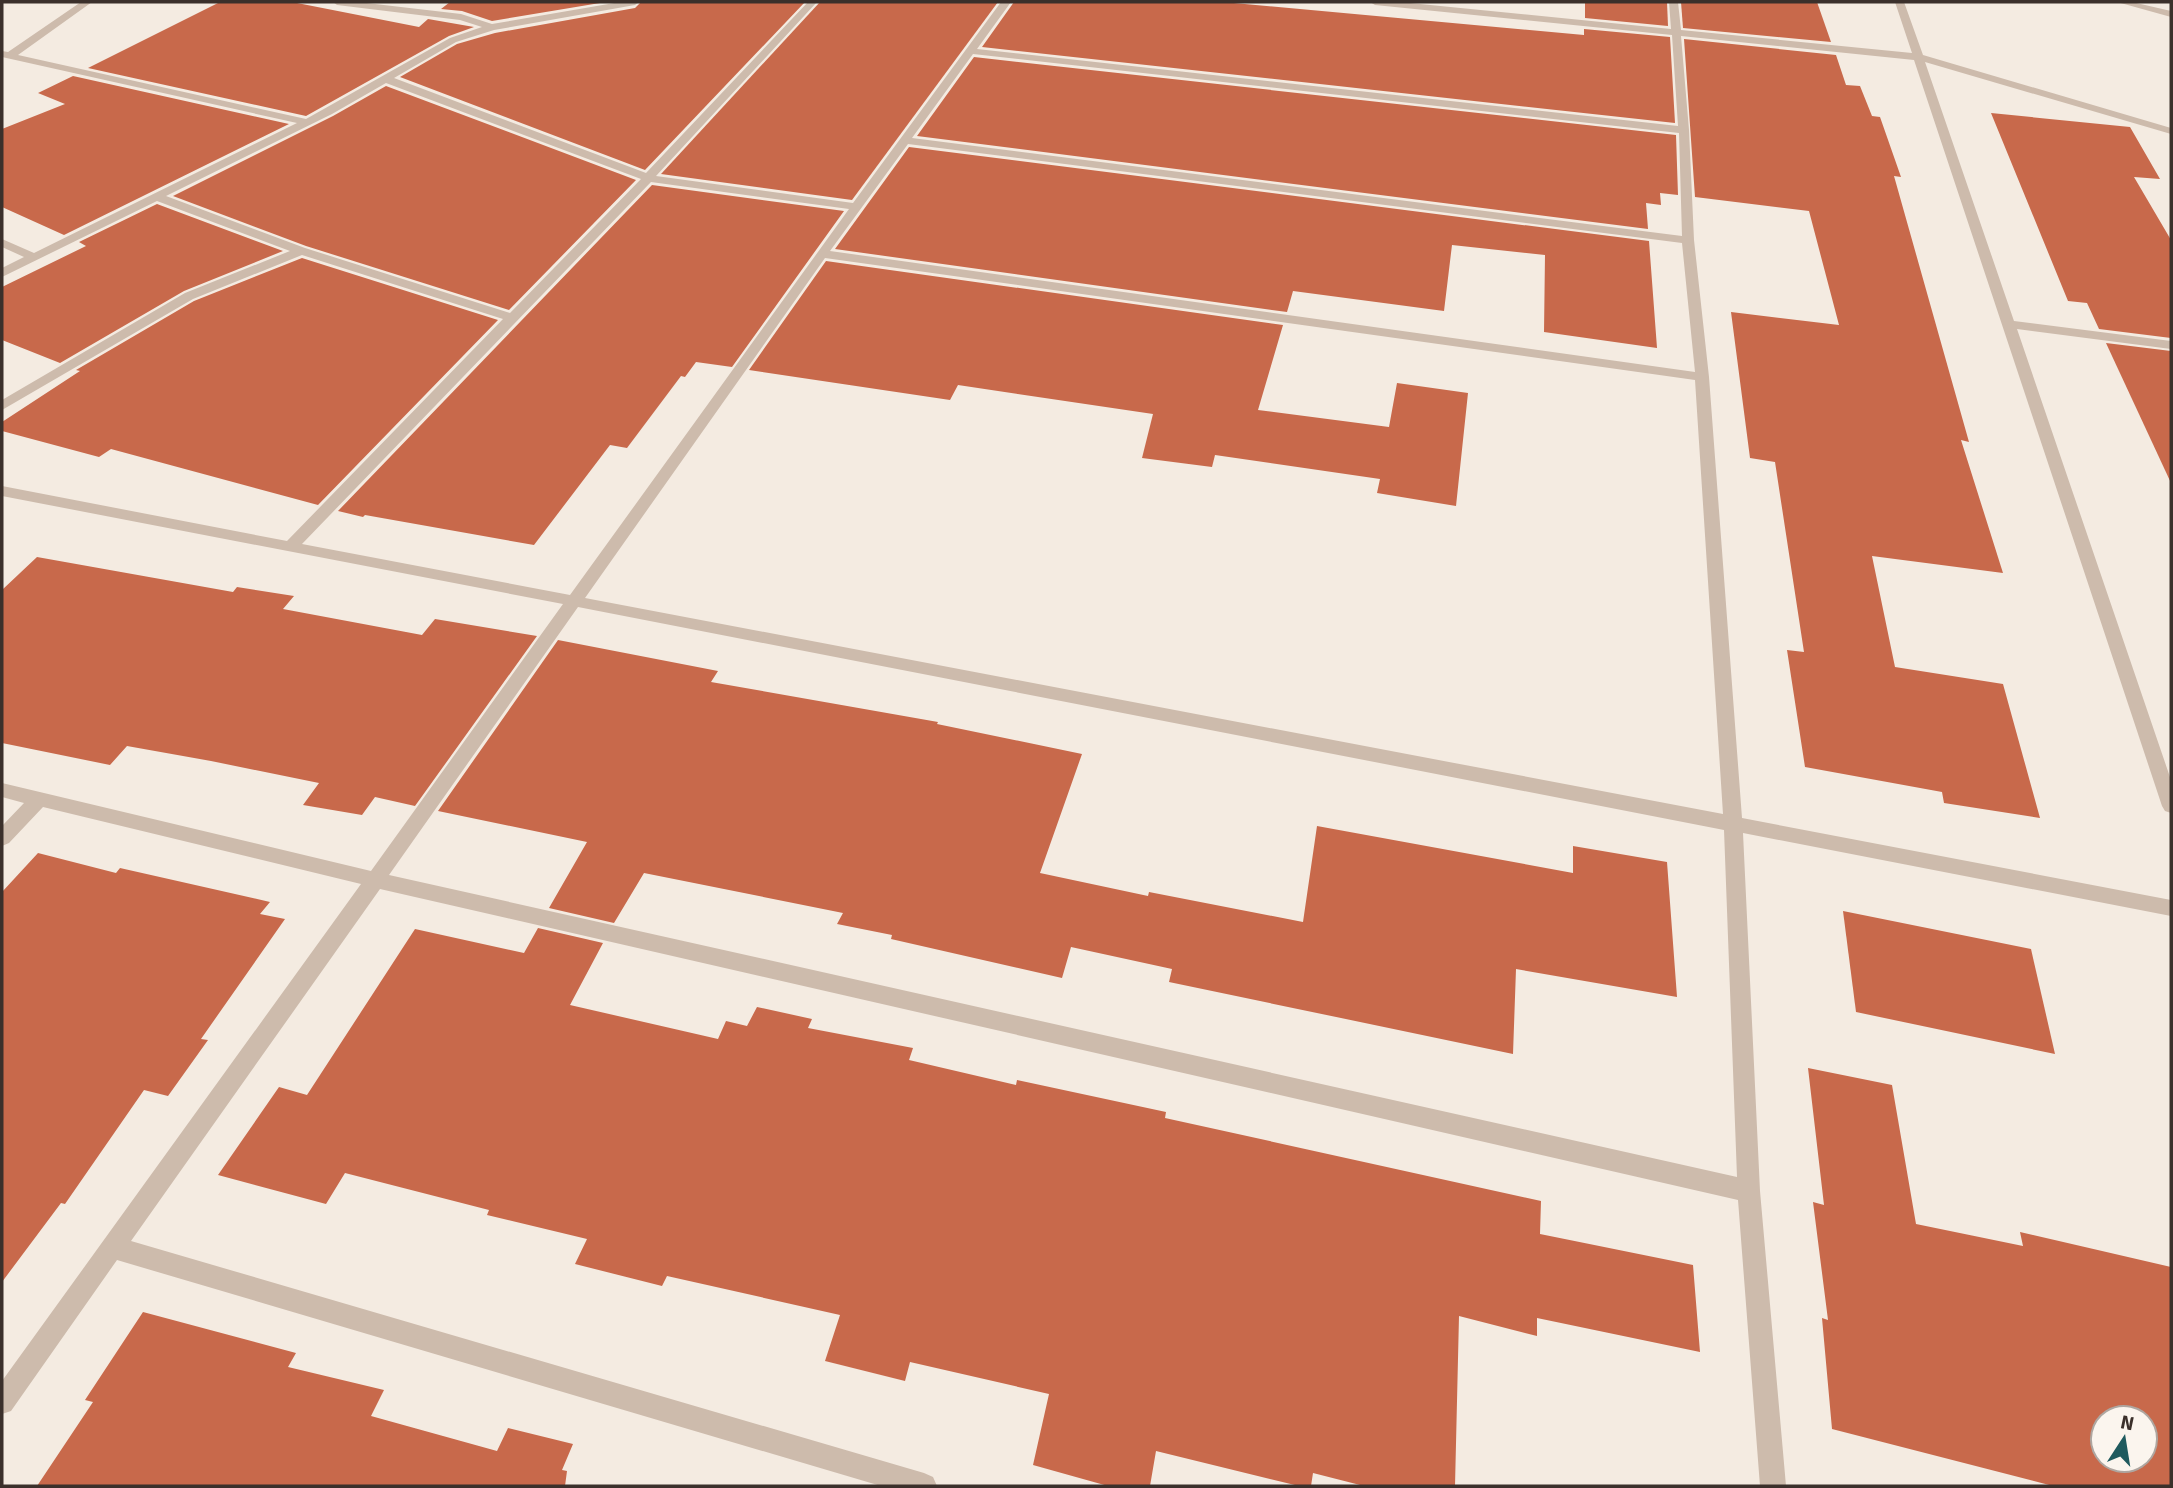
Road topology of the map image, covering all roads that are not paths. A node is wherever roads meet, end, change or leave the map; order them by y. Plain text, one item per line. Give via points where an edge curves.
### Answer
1 (88, 2) edge
2 (337, 2) edge
3 (635, 2) edge
4 (813, 2) edge
5 (1006, 2) edge
6 (1375, 2) edge
7 (1674, 2) edge
8 (1900, 2) edge
9 (2122, 2) edge
10 (2171, 14) edge
11 (492, 27) junction
12 (1676, 32) junction
13 (972, 51) junction
14 (6, 54) edge
15 (1919, 57) junction
16 (386, 79) junction
17 (307, 122) junction
18 (1684, 130) junction
19 (2171, 131) edge
20 (906, 141) junction
21 (648, 178) junction
22 (158, 197) junction
23 (857, 207) junction
24 (1688, 240) junction
25 (2, 243) edge
26 (301, 251) junction
27 (822, 254) junction
28 (34, 257) junction
29 (2, 273) edge
30 (512, 318) junction
31 (2009, 324) junction
32 (2171, 345) edge
33 (1702, 377) junction
34 (2, 406) edge
35 (2, 491) edge
36 (290, 547) junction
37 (576, 601) junction
38 (2, 790) edge
39 (40, 798) junction
40 (2171, 806) edge
41 (1733, 824) junction
42 (2, 838) edge
43 (376, 880) junction
44 (2171, 908) edge
45 (1749, 1191) junction
46 (112, 1247) junction
47 (2, 1402) edge
48 (924, 1486) edge
49 (1773, 1486) edge

1 - 14 street
2 - 11 street via 461,17
3 - 11 street
4 - 21 street
5 - 13 street
6 - 12 street
7 - 12 street
8 - 15 street
9 - 10 street
11 - 16 street via 453,40
12 - 15 street
12 - 18 street
13 - 18 street
13 - 20 street
14 - 17 street
15 - 19 street
15 - 31 street
16 - 17 street
16 - 21 street
17 - 22 street
18 - 24 street
20 - 23 street
20 - 24 street
21 - 23 street
21 - 30 street
22 - 26 street
22 - 28 street
23 - 27 street
24 - 33 street
25 - 28 street
26 - 30 street
26 - 34 street via 189,296
27 - 33 street
27 - 37 street
28 - 29 street
30 - 36 street
31 - 32 street
31 - 40 street
33 - 41 street
35 - 36 street
36 - 37 street
37 - 41 street
37 - 43 street
38 - 39 street
39 - 42 street
39 - 43 street
41 - 44 street
41 - 45 street
43 - 45 street
43 - 46 street
45 - 49 street
46 - 47 street
46 - 48 street

